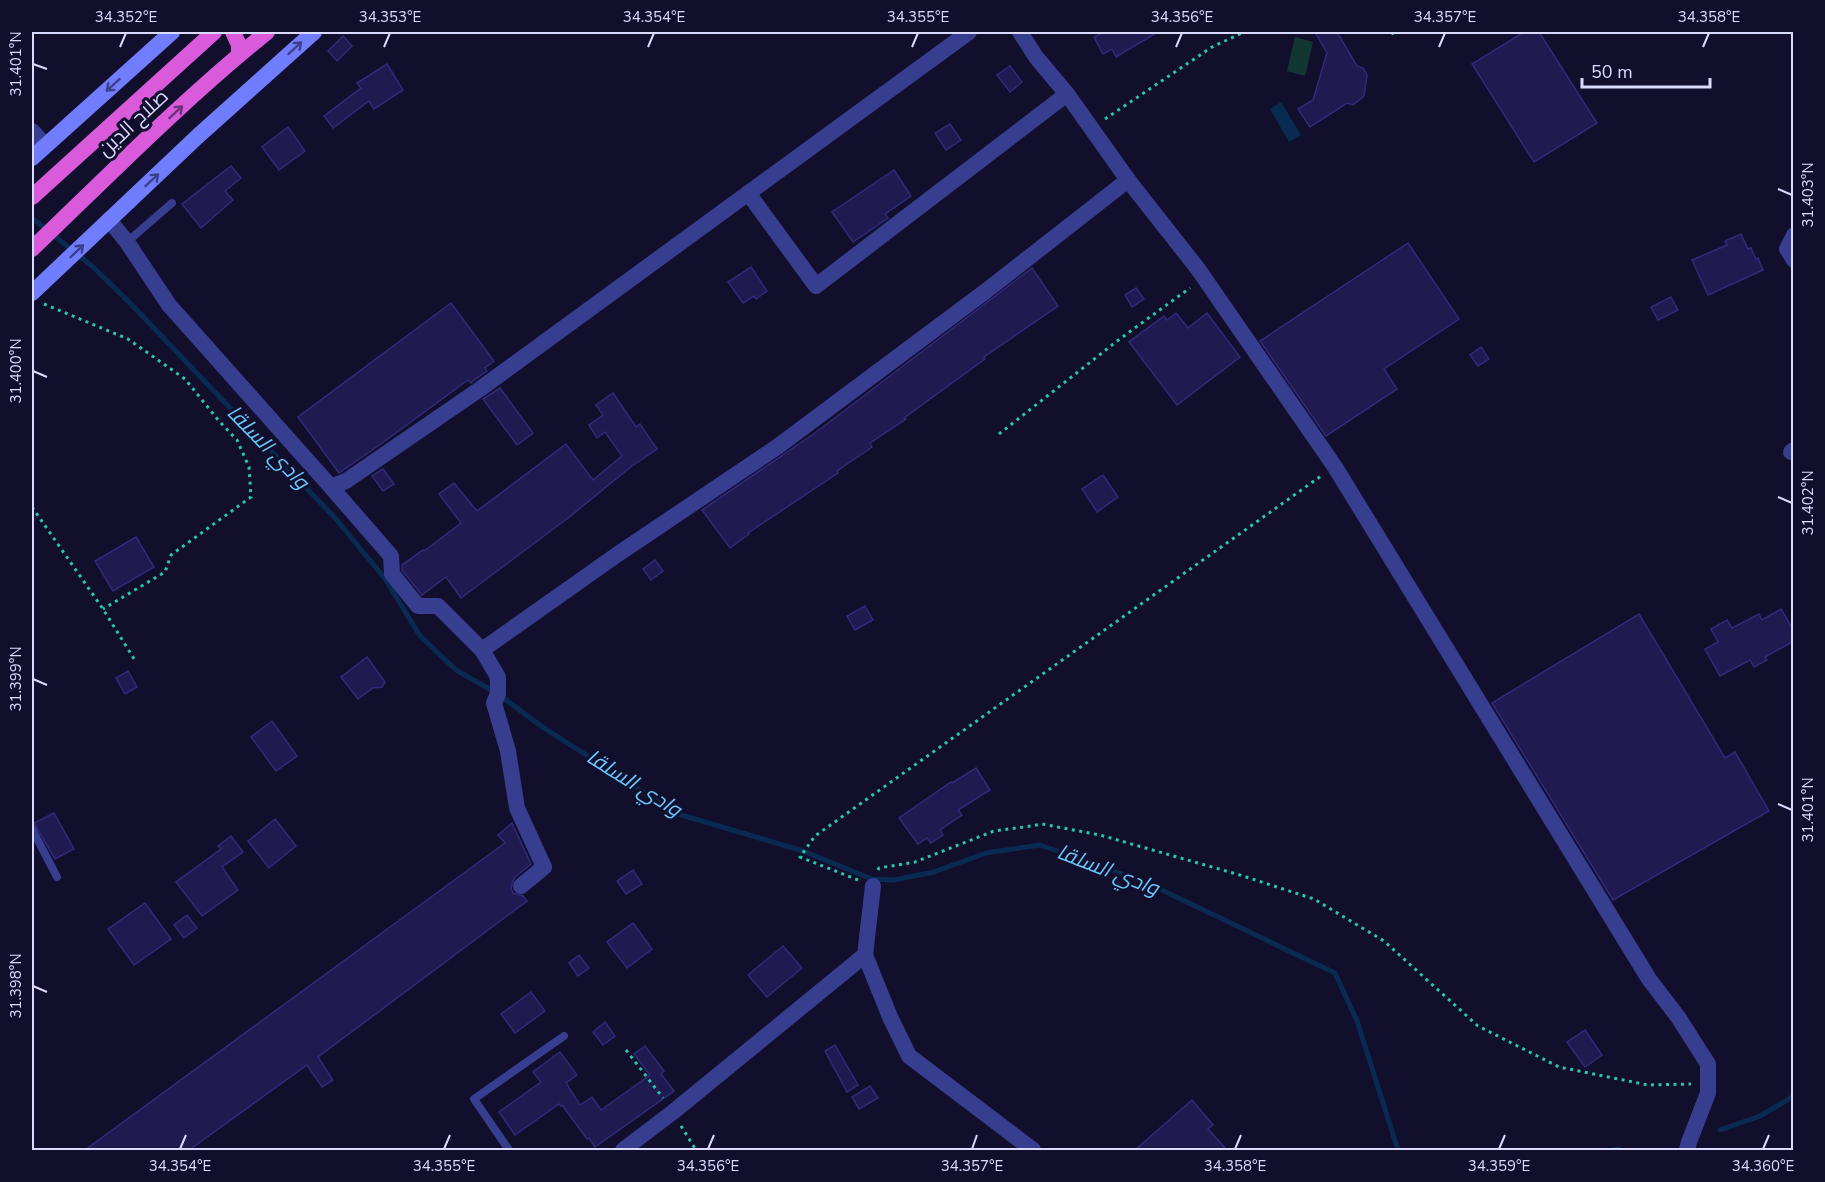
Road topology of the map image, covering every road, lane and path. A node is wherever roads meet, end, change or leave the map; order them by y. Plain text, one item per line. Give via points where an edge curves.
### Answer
1 (172, 32) edge
2 (214, 32) edge
3 (233, 32) edge
4 (267, 32) edge
5 (314, 32) edge
6 (969, 32) edge
7 (1020, 32) edge
8 (1244, 32) edge
9 (1392, 32) edge
10 (1395, 38) dead end
11 (239, 54) junction
12 (1067, 94) junction
13 (1091, 128) junction
14 (32, 131) edge
15 (37, 152) edge
16 (1128, 180) junction
17 (748, 193) junction
18 (32, 197) edge
19 (172, 203) dead end
20 (110, 220) junction
21 (1794, 235) edge
22 (127, 242) junction
23 (32, 249) edge
24 (1794, 260) edge
25 (1204, 278) junction
26 (39, 293) edge
27 (999, 434) dead end
28 (1335, 467) junction
29 (331, 487) junction
30 (32, 507) edge
31 (103, 609) junction
32 (482, 650) junction
33 (136, 662) dead end
34 (32, 829) edge
35 (57, 877) dead end
36 (521, 886) dead end
37 (873, 886) junction
38 (866, 955) junction
39 (564, 1036) dead end
40 (1708, 1084) junction
41 (509, 1150) edge
42 (623, 1150) edge
43 (1033, 1150) edge
44 (1687, 1150) edge

1 -> 15 main road
2 - 18 highway, صلاح الدين
3 - 11 highway
4 - 11 highway, صلاح الدين
20 -> 5 main road
6 - 17 street
7 - 12 street
8 - 13 path via 1212,47
9 - 10 path
23 -> 11 highway, صلاح الدين
12 - 13 street
12 - 17 street via 816,286
13 - 16 street
14 - 15 street
16 - 25 street
16 - 32 street via 777,447
17 - 29 street via 480,389 346,481
19 - 22 lane
20 - 22 street
26 -> 20 main road
21 - 24 street via 1787,249
22 - 29 street via 169,305
25 - 27 path
25 - 28 street
26 - 31 path via 128,339 185,379 237,440 249,467 251,497 171,555 165,572
28 - 37 path via 814,836 800,857
28 - 40 street via 1648,979 1708,1064
29 - 32 street via 391,556 392,574 418,606 438,606
30 - 31 path
31 - 33 path
32 - 36 street via 498,677 494,703 508,751 516,808 544,867
34 - 35 lane
37 - 38 street
37 - 40 path via 872,879 879,868 915,862 994,831 1042,824 1100,834 1314,899 1384,941 1478,1026 1559,1067 1648,1085
38 - 42 street
38 - 43 street via 909,1056
39 - 41 lane via 474,1099
40 - 44 street

